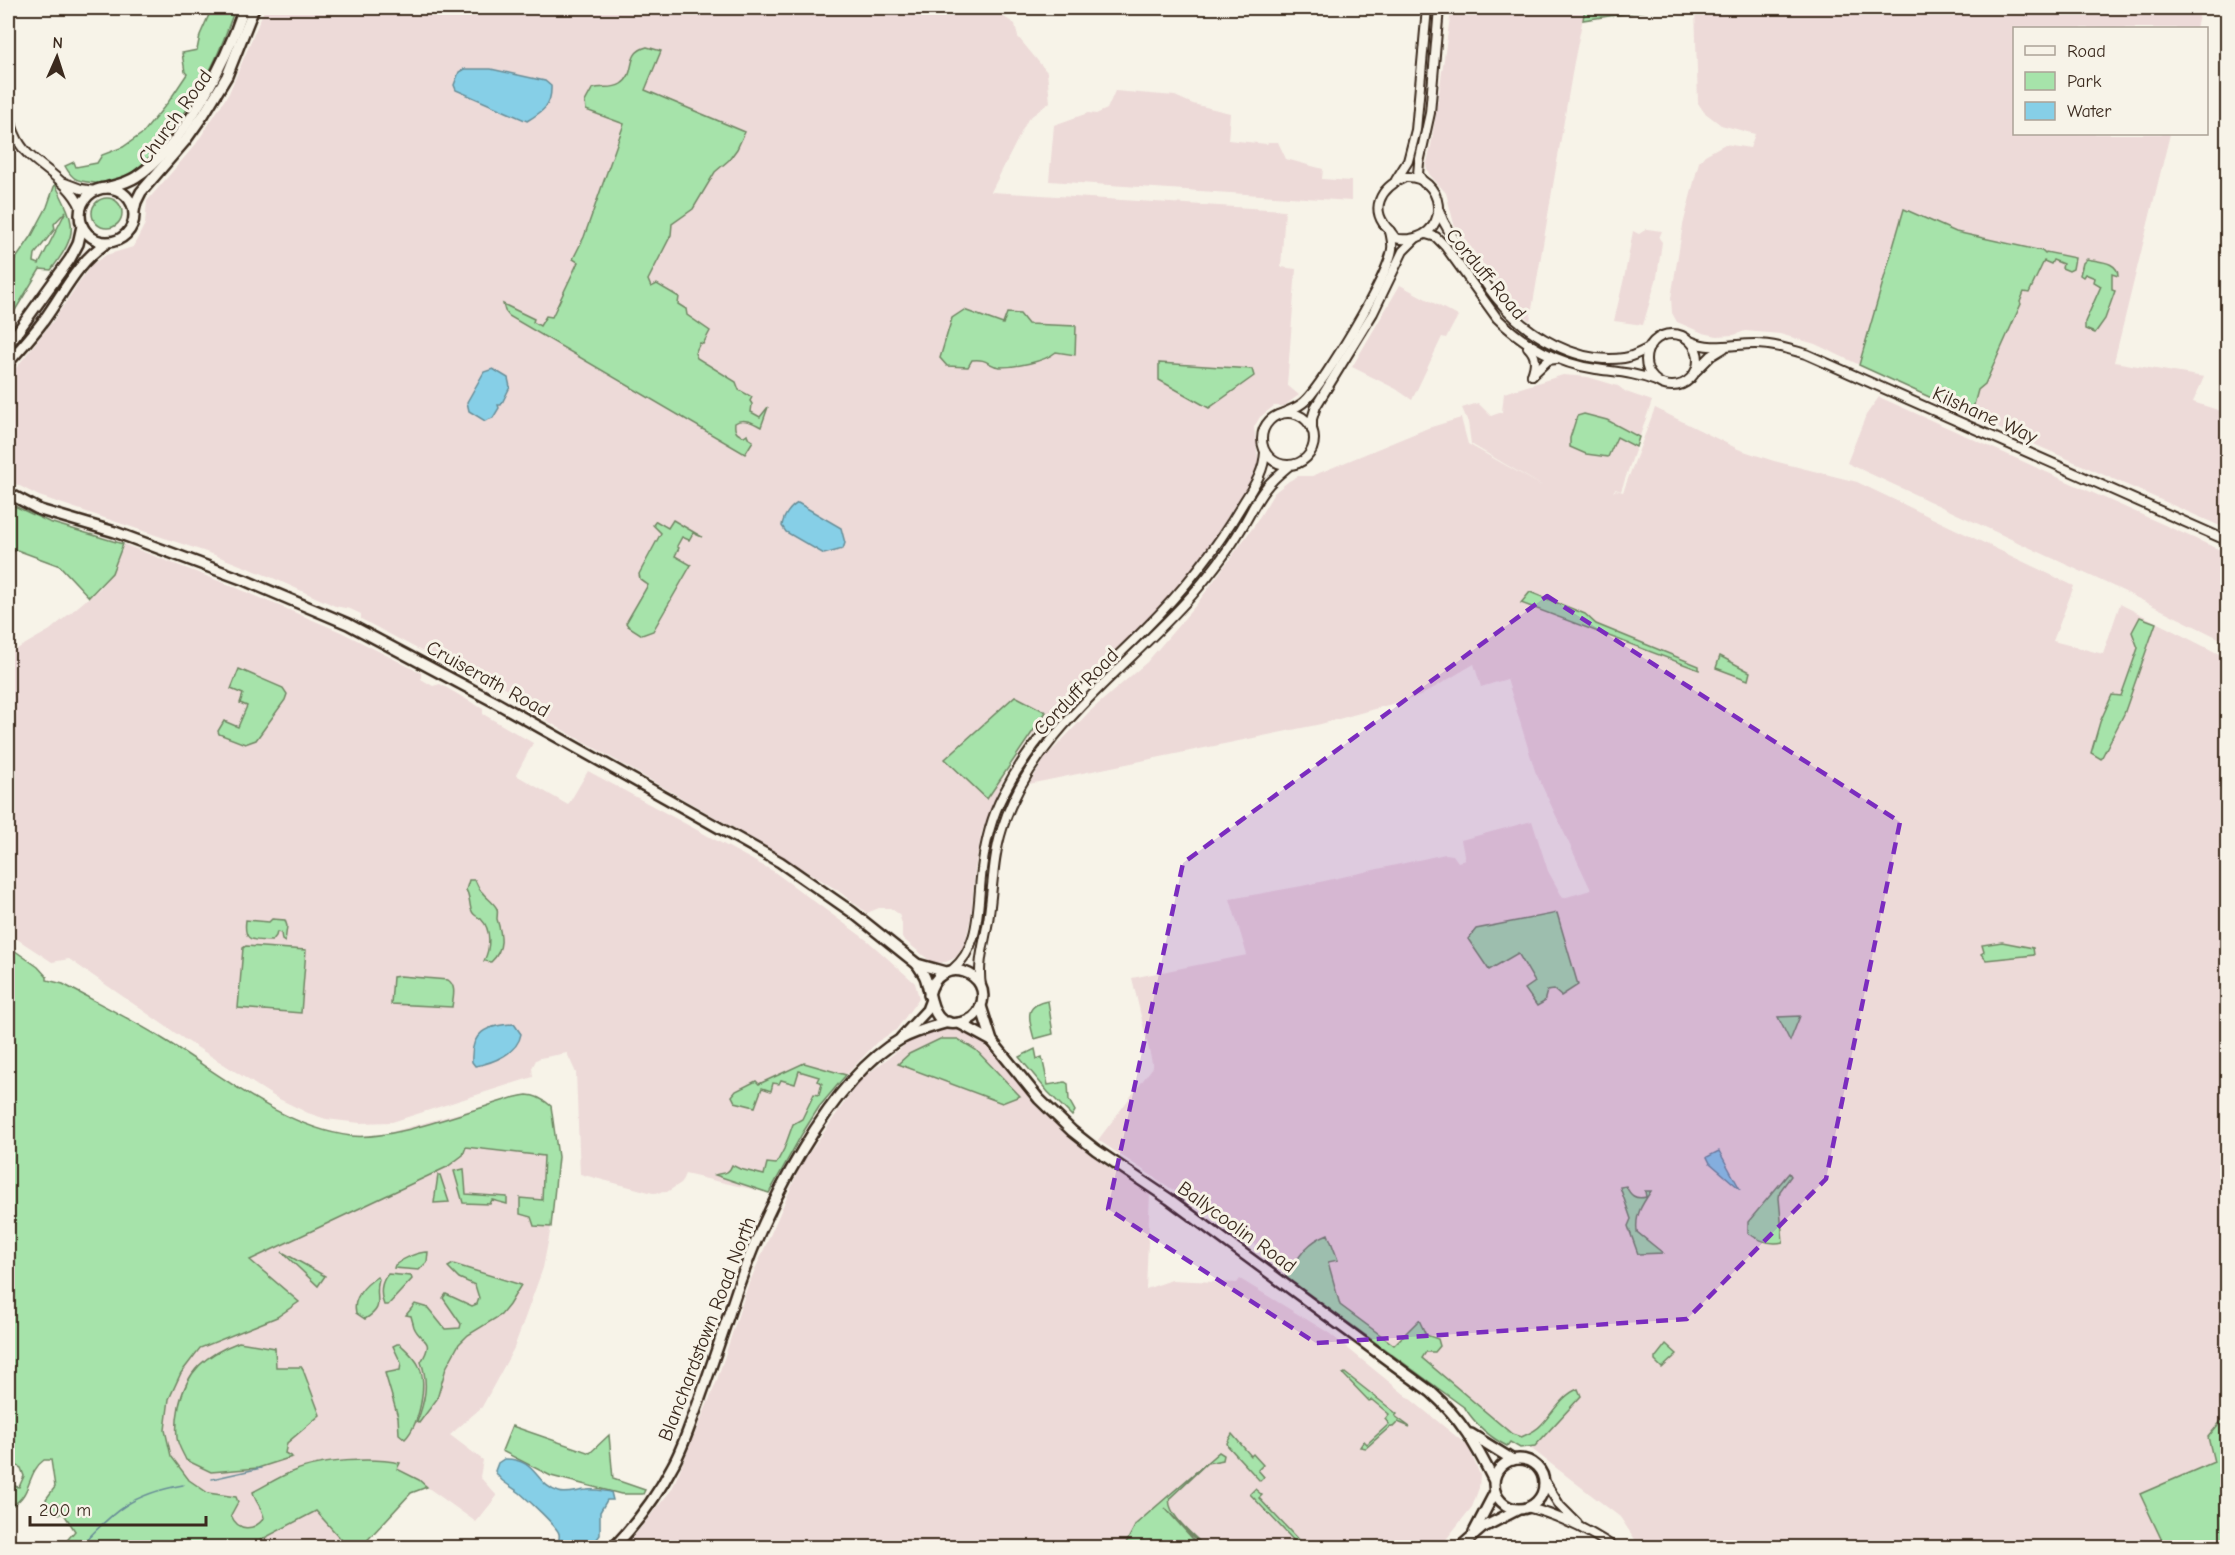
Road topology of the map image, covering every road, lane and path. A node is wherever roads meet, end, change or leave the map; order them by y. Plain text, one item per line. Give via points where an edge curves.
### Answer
1 (244, 8) edge
2 (254, 8) edge
3 (1427, 8) edge
4 (1438, 8) edge
5 (1446, 8) edge
6 (1435, 59) junction
7 (8, 107) edge
8 (61, 182) junction
9 (1395, 182) junction
10 (1424, 183) junction
11 (106, 188) junction
12 (94, 191) junction
13 (81, 208) junction
14 (1439, 210) junction
15 (134, 211) junction
16 (82, 226) junction
17 (1389, 231) junction
18 (1426, 234) junction
19 (1416, 238) junction
20 (106, 243) junction
21 (1518, 336) junction
22 (1690, 341) junction
23 (8, 345) edge
24 (1649, 348) junction
25 (1724, 348) junction
26 (1560, 360) junction
27 (8, 363) edge
28 (1697, 370) junction
29 (1656, 381) junction
30 (1281, 414) junction
31 (1312, 430) junction
32 (1265, 452) junction
33 (1290, 465) junction
34 (8, 493) edge
35 (2228, 541) edge
36 (917, 964) junction
37 (949, 971) junction
38 (981, 986) junction
39 (930, 999) junction
40 (981, 1006) junction
41 (948, 1022) junction
42 (959, 1023) junction
43 (900, 1040) junction
44 (992, 1041) junction
45 (1469, 1433) junction
46 (1513, 1460) junction
47 (1545, 1482) junction
48 (1494, 1486) junction
49 (1530, 1508) junction
50 (1517, 1510) junction
51 (1582, 1527) junction
52 (1472, 1534) junction
53 (613, 1548) edge
54 (1459, 1548) edge
55 (1615, 1548) edge

1 - 11 main road, Church Road via 225,56 186,124 135,178
2 - 15 main road, Church Road via 227,76 185,141 141,192
3 - 9 street via 1416,130 1408,161
4 - 6 street
5 - 6 street
6 - 10 street via 1418,174
7 - 8 street via 19,142
8 - 12 street
8 - 13 street
9 - 10 street via 1413,177
9 - 17 street via 1379,200 1379,216
10 - 14 street via 1435,194
11 - 12 main road
11 - 15 main road via 125,194
12 - 13 main road
13 - 16 main road
14 - 18 street via 1436,223
14 - 24 street, Corduff Road via 1447,231 1494,295 1533,332 1566,349 1597,357 1626,358
15 - 20 main road via 133,225 127,234
16 - 20 main road via 90,236
16 - 23 main road via 70,259
17 - 19 street via 1395,237
17 - 30 street via 1392,252 1368,304 1309,398
18 - 19 street
18 - 21 street, Corduff Road via 1445,246 1480,298
19 - 31 street, Corduff Road via 1403,251 1373,313 1316,406
20 - 27 main road via 81,264 45,319
21 - 26 street, Corduff Road
21 - 26 street via 1536,359 1532,375 1548,360
22 - 24 street via 1669,334 1655,340
22 - 25 street, Kilshane Way
22 - 28 street via 1698,353
24 - 29 street via 1647,368
25 - 28 street
25 - 35 street, Kilshane Way via 1772,345 1806,354
26 - 29 street, Corduff Road
28 - 29 street via 1682,385 1666,386
30 - 31 street via 1296,415
30 - 32 street via 1264,428
31 - 33 street via 1314,443 1309,454
32 - 33 street via 1276,462
32 - 37 street, Corduff Road via 1262,472 1200,566 1050,724 1017,768 1001,798 987,842 972,942 965,958
33 - 38 street, Corduff Road via 1264,490 1240,531 1192,594 1056,734 1026,776 998,843 979,963
34 - 36 main road, Cruiserath Road via 40,510 115,532 348,624 780,862
36 - 37 main road, Cruiserath Road
36 - 39 main road, Cruiserath Road via 926,978
37 - 38 main road via 967,972
37 - 39 main road via 935,980
38 - 40 main road
39 - 41 main road via 939,1017
39 - 43 main road, Blanchardstown Road North via 927,1010
40 - 42 main road via 973,1018
40 - 44 main road, Ballycoolin Road
41 - 42 main road
41 - 43 main road, Blanchardstown Road North
42 - 44 main road, Ballycoolin Road
43 - 53 main road, Blanchardstown Road North via 845,1089 808,1141 750,1255 673,1466
44 - 45 main road, Ballycoolin Road via 1039,1100 1072,1131 1431,1392
45 - 46 main road, Ballycoolin Road
45 - 48 main road, Ballycoolin Road
46 - 47 main road via 1536,1465
46 - 48 main road via 1500,1467
47 - 49 main road via 1539,1500
47 - 51 street via 1560,1506
48 - 50 main road via 1502,1504
48 - 52 main road
49 - 50 main road
49 - 51 street
50 - 52 main road
51 - 55 street
52 - 54 main road

